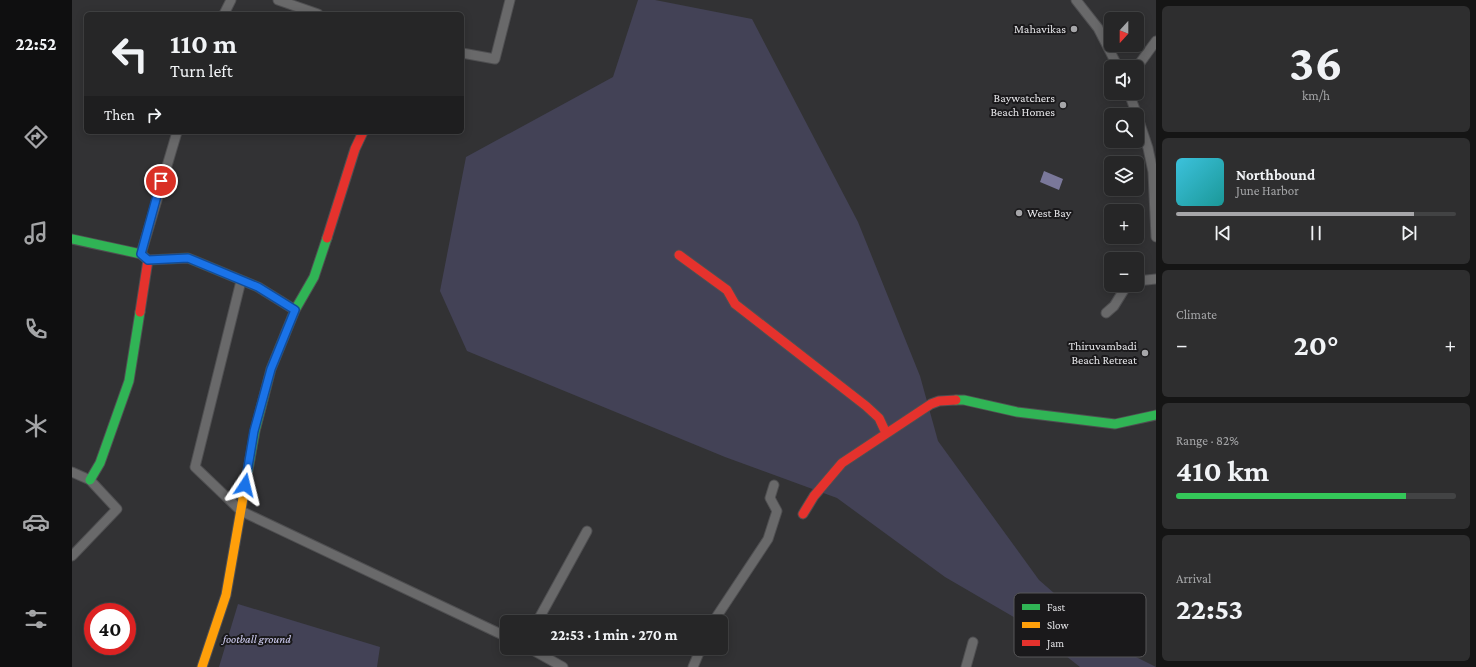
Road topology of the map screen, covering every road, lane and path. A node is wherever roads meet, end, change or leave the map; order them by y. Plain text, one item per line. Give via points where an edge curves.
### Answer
1 (231, 0) edge
2 (278, 0) edge
3 (510, 0) edge
4 (1076, 0) edge
5 (225, 12) edge
6 (312, 12) edge
7 (1156, 41) edge
8 (464, 54) edge
9 (1114, 60) edge
10 (1142, 60) edge
11 (176, 134) edge
12 (362, 134) edge
13 (1144, 136) edge
14 (1156, 237) edge
15 (72, 239) edge
16 (679, 256) dead end
17 (144, 257) junction
18 (1156, 279) edge
19 (1144, 280) edge
20 (240, 281) junction
21 (1123, 292) edge
22 (295, 310) junction
23 (1106, 313) dead end
24 (1156, 415) edge
25 (886, 433) junction
26 (72, 472) edge
27 (90, 480) junction
28 (774, 485) dead end
29 (241, 511) junction
30 (803, 514) dead end
31 (587, 531) dead end
32 (72, 556) edge
33 (541, 615) edge
34 (718, 615) edge
35 (500, 634) edge
36 (973, 642) dead end
37 (542, 655) edge
38 (699, 655) edge
39 (202, 667) edge
40 (563, 667) edge
41 (693, 667) edge
42 (966, 667) edge

1 - 5 street
2 - 6 street
3 - 8 street via 495,59
4 - 9 street via 1098,28
7 - 10 street
11 - 17 street
12 - 22 street via 314,277
13 - 14 street via 1153,172
15 - 17 street
16 - 25 street via 727,290 735,304 866,406 879,418
17 - 20 street via 188,258
17 - 27 street via 129,381 100,463
18 - 19 street
20 - 22 street via 258,287
20 - 29 street via 195,467
21 - 23 street
22 - 29 street via 271,369 254,431
24 - 25 street via 1115,424 1017,412 964,400 939,401 930,404
25 - 30 street via 842,463 814,496
26 - 27 street
27 - 32 street via 117,509
28 - 34 street via 770,498 777,512 768,539
29 - 35 street
29 - 39 street via 226,595
31 - 33 street
36 - 42 street
37 - 40 street
38 - 41 street

